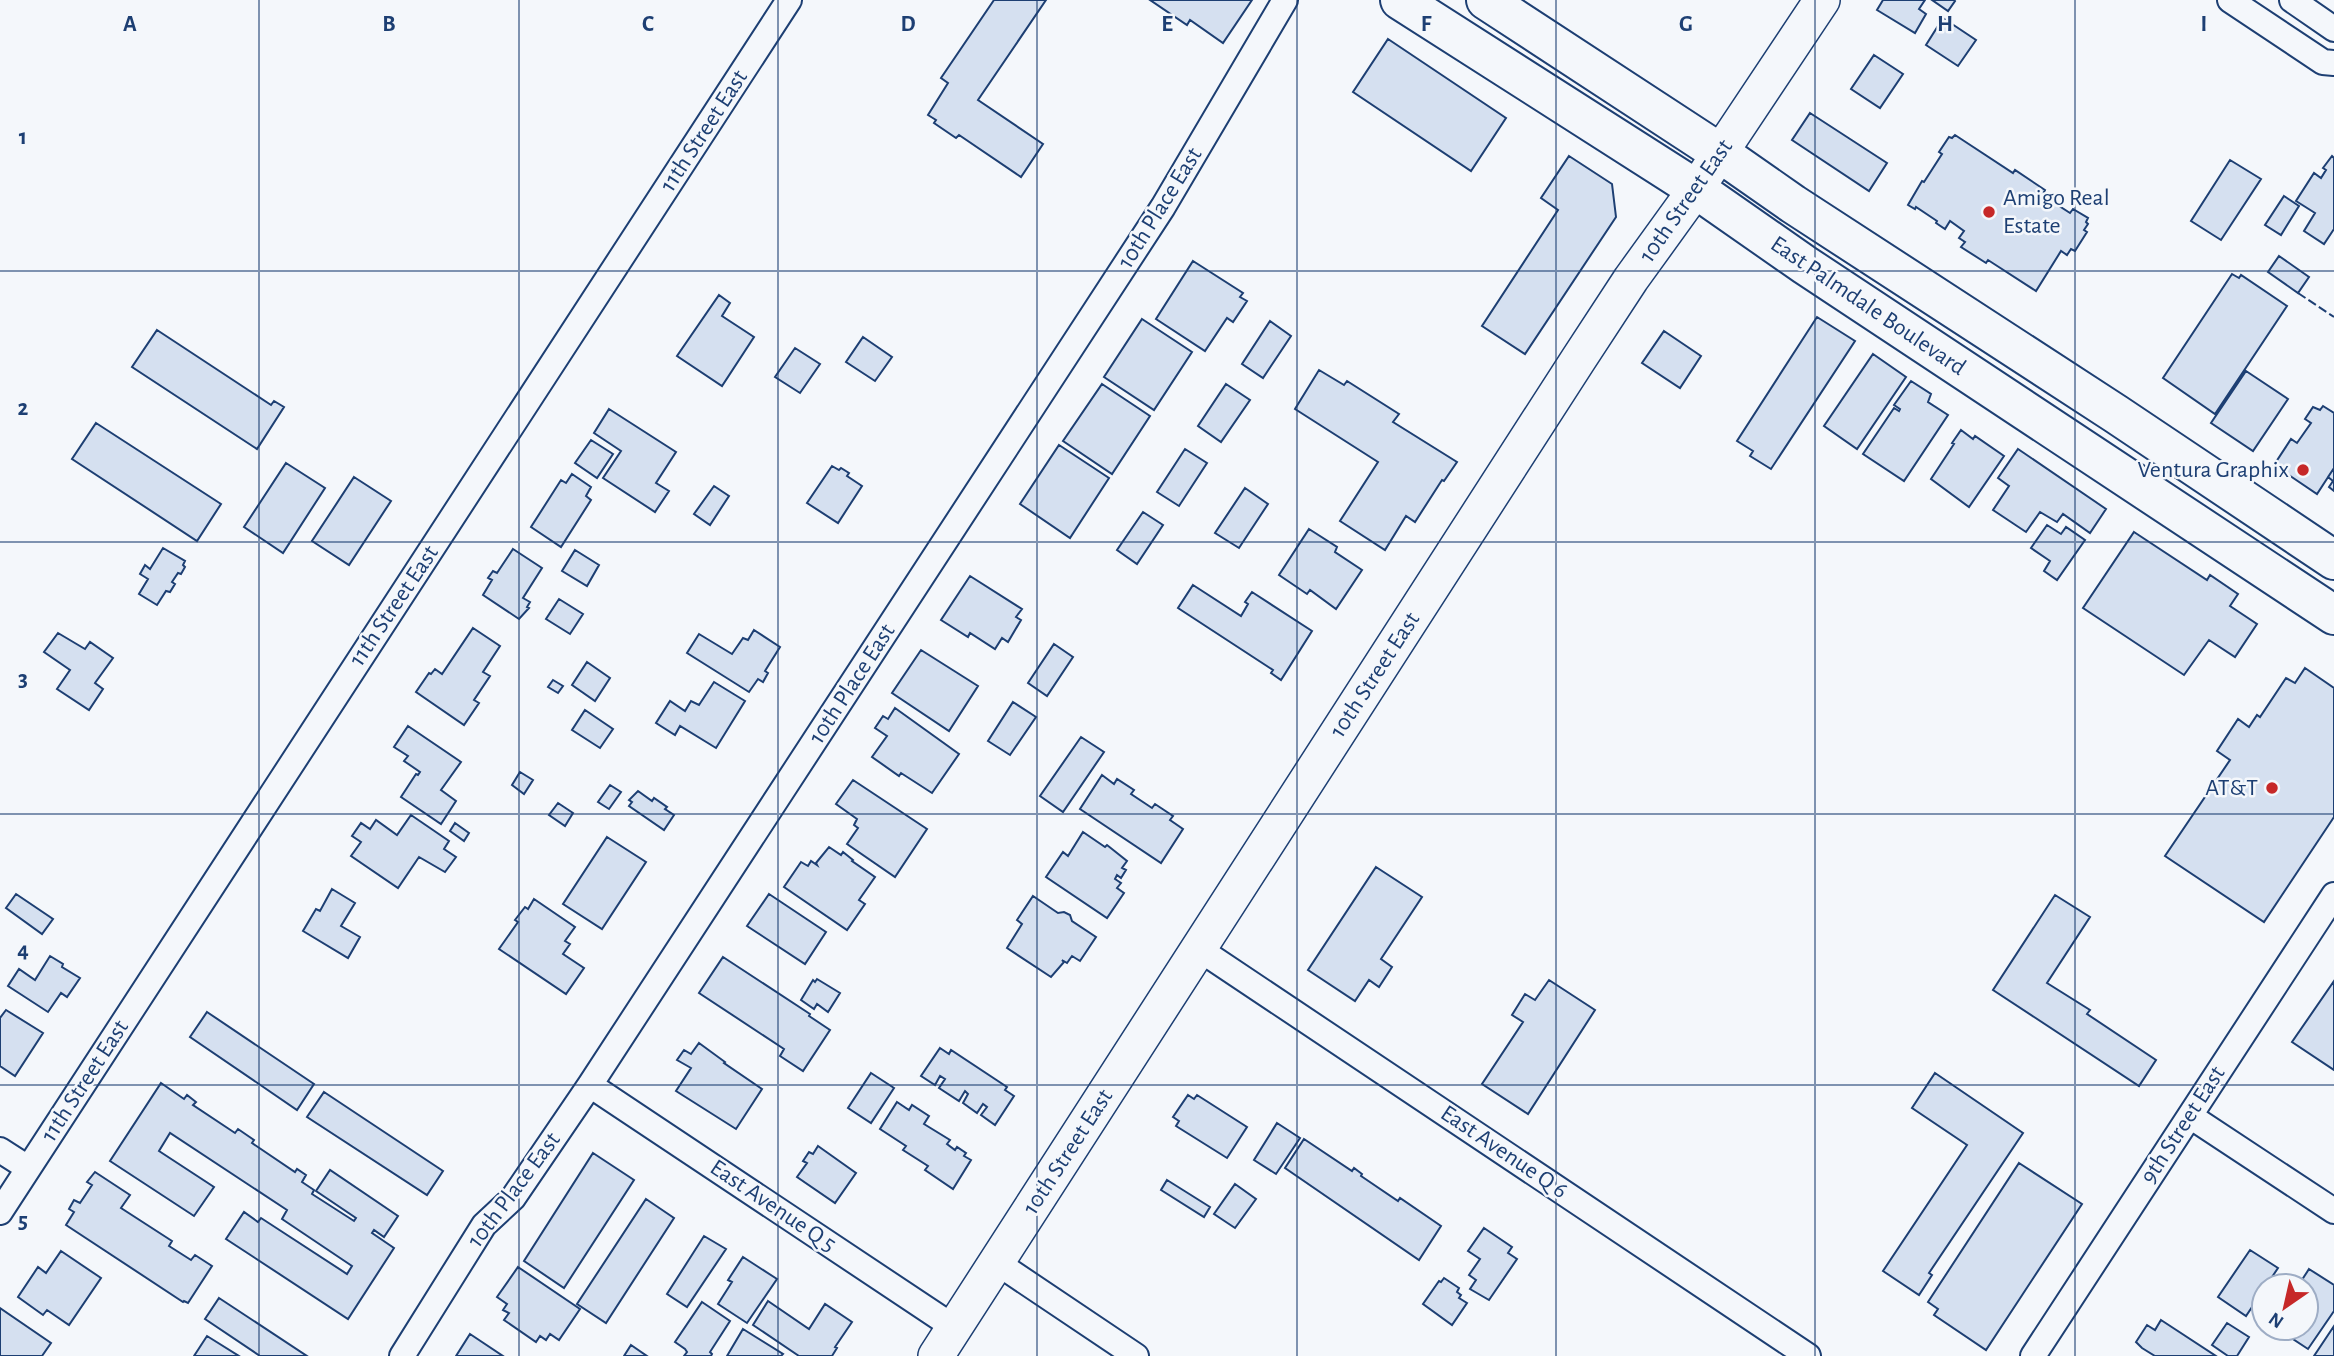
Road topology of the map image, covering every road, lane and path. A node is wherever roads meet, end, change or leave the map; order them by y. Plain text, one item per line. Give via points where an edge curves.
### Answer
1 (789, 0) edge
2 (1285, 0) edge
3 (1401, 0) edge
4 (1486, 0) edge
5 (1822, 0) edge
6 (2230, 0) edge
7 (2292, 0) edge
8 (2334, 29) edge
9 (2334, 63) edge
10 (1720, 153) junction
11 (1696, 189) junction
12 (2334, 560) edge
13 (2334, 615) edge
14 (2334, 895) edge
15 (1199, 949) junction
16 (590, 1085) junction
17 (2190, 1116) junction
18 (0, 1150) edge
19 (28, 1168) junction
20 (2334, 1211) edge
21 (0, 1212) edge
22 (996, 1262) junction
23 (956, 1328) junction
24 (402, 1356) edge
25 (936, 1356) edge
26 (1136, 1356) edge
27 (1808, 1356) edge
28 (2033, 1356) edge

1 - 19 street, 11th Street East
2 - 16 street, 10th Place East via 1163,207
3 - 11 highway, East Palmdale Boulevard
4 - 10 highway, East Palmdale Boulevard
5 - 10 main road, 10th Street East
6 - 9 street via 2323,62
7 - 8 street
10 - 11 main road, 10th Street East
10 - 12 highway, East Palmdale Boulevard
11 - 13 highway, East Palmdale Boulevard
11 - 15 main road, 10th Street East via 1585,348
14 - 17 street, 9th Street East
15 - 22 main road, 10th Street East
15 - 27 street, East Avenue Q 6
16 - 23 street, East Avenue Q 5
16 - 24 street, 10th Place East via 513,1198 484,1224
17 - 20 street
17 - 28 street, 9th Street East
18 - 19 street
19 - 21 street, 11th Street East
22 - 23 main road, 10th Street East
22 - 26 street
23 - 25 main road, 10th Street East

